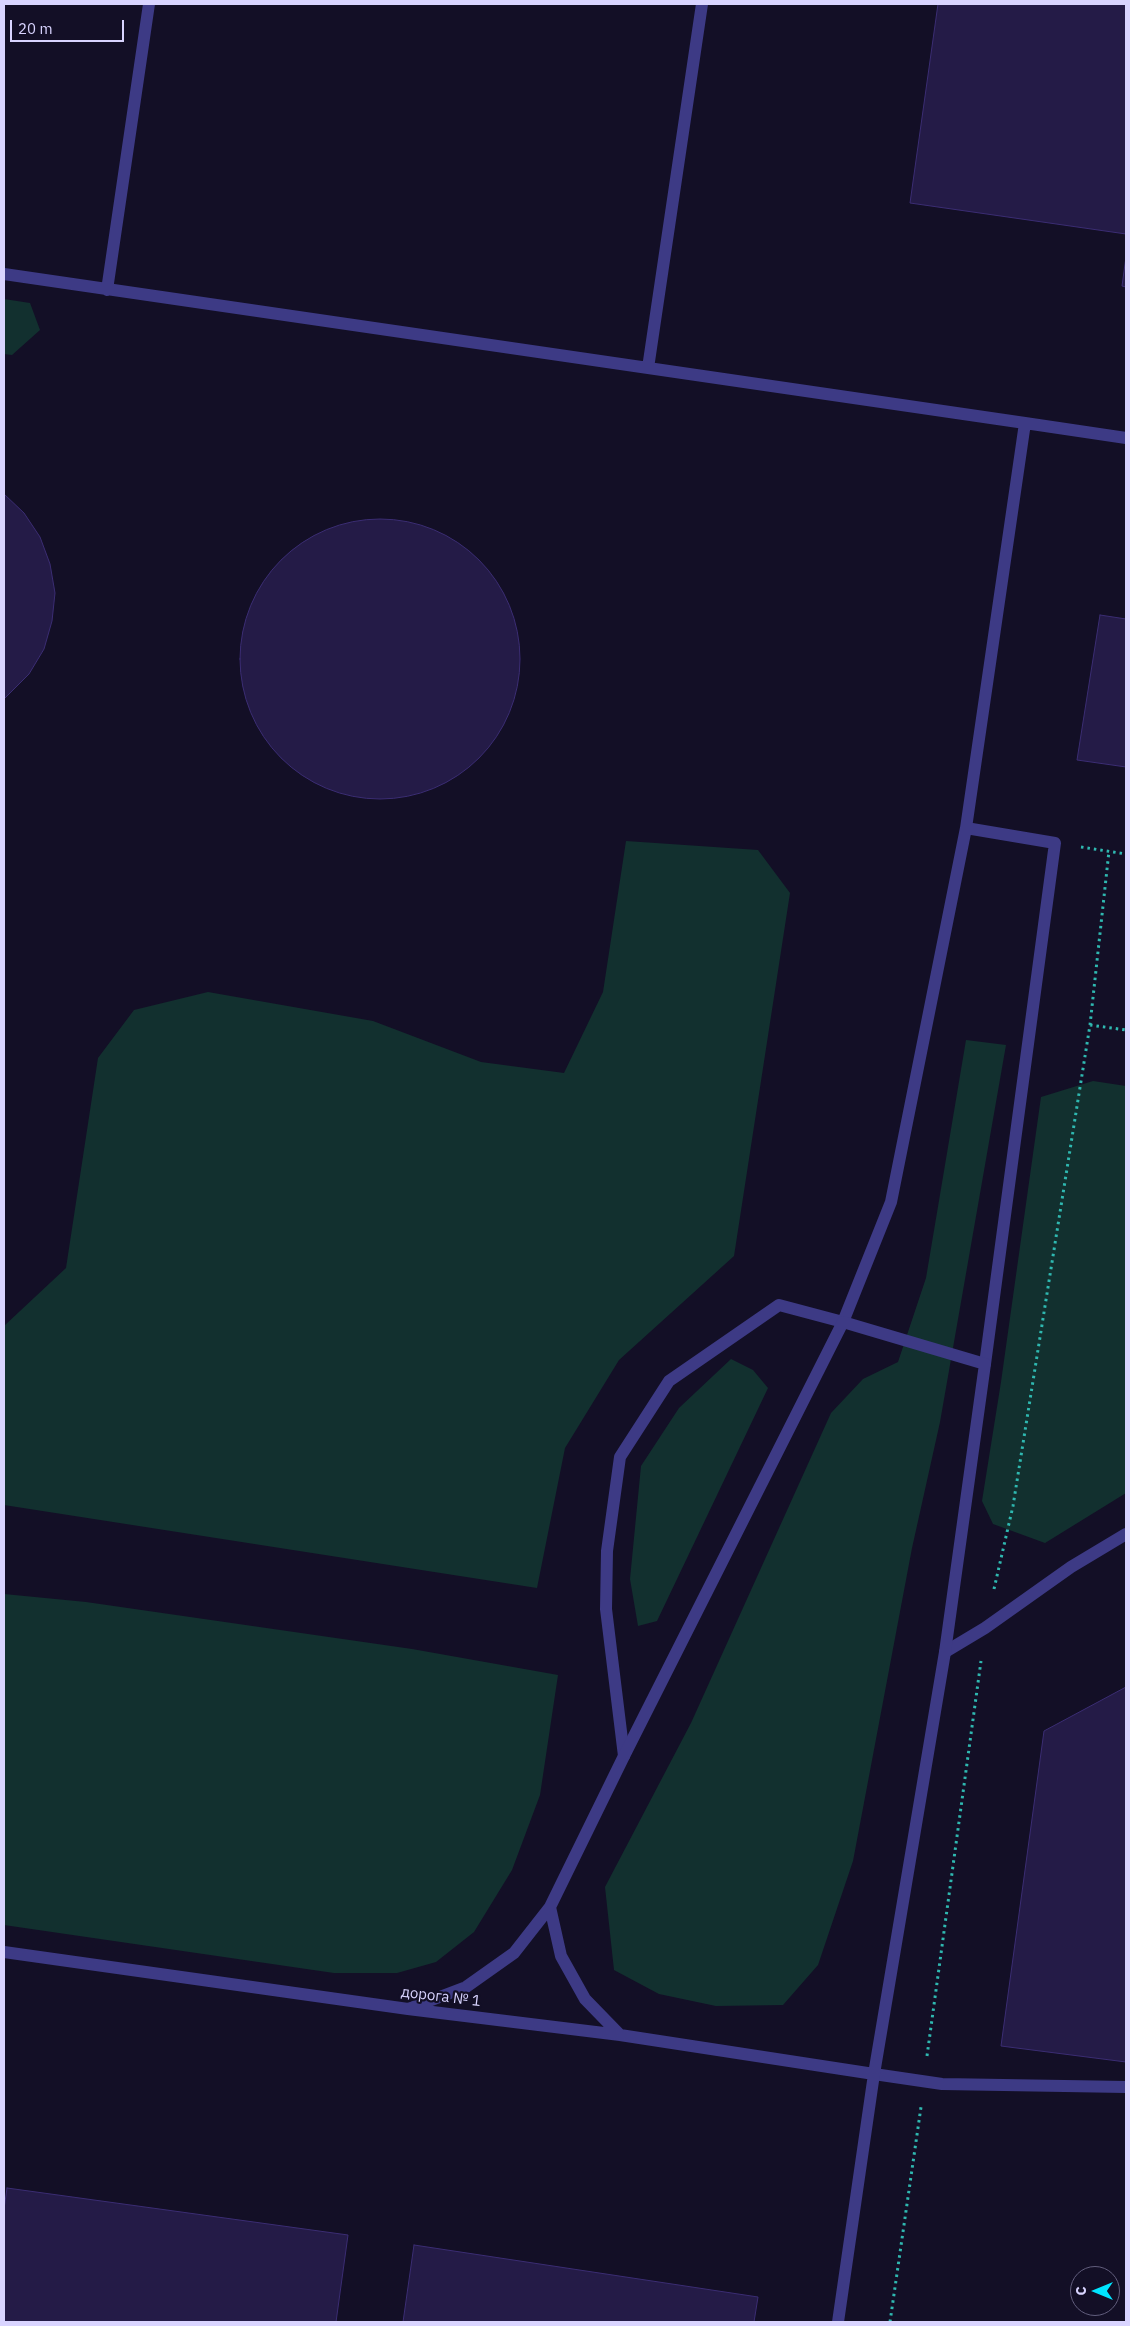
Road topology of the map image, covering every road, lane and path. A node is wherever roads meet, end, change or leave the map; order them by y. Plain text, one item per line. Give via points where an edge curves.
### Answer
1 (149, 4) edge
2 (702, 4) edge
3 (4, 274) edge
4 (107, 290) junction
5 (648, 368) junction
6 (1026, 422) junction
7 (1126, 438) edge
8 (966, 828) junction
9 (1055, 843) junction
10 (1126, 854) edge
11 (1090, 1025) dead end
12 (1126, 1030) edge
13 (843, 1322) junction
14 (985, 1364) junction
15 (1126, 1534) edge
16 (945, 1652) junction
17 (624, 1756) junction
18 (550, 1907) junction
19 (4, 1952) edge
20 (408, 2009) junction
21 (620, 2035) junction
22 (874, 2074) junction
23 (1126, 2087) edge
24 (838, 2322) edge

1 - 4 street
2 - 5 street
3 - 4 street
4 - 5 street
5 - 6 street
6 - 7 street
6 - 8 street
8 - 9 street
8 - 13 street via 891,1202
9 - 10 path
9 - 14 street
11 - 12 path
13 - 14 street
13 - 17 street
13 - 17 street via 778,1305 669,1381 620,1457 607,1551 606,1609
14 - 16 street
15 - 16 street via 1070,1567 986,1628
16 - 22 street
17 - 18 street
18 - 20 street via 514,1953 466,1987
18 - 21 street via 561,1956 585,1999
19 - 20 street, дорога № 1
20 - 21 street, дорога № 1
21 - 22 street, дорога № 1
22 - 23 street, дорога № 1 via 942,2084
22 - 24 street

